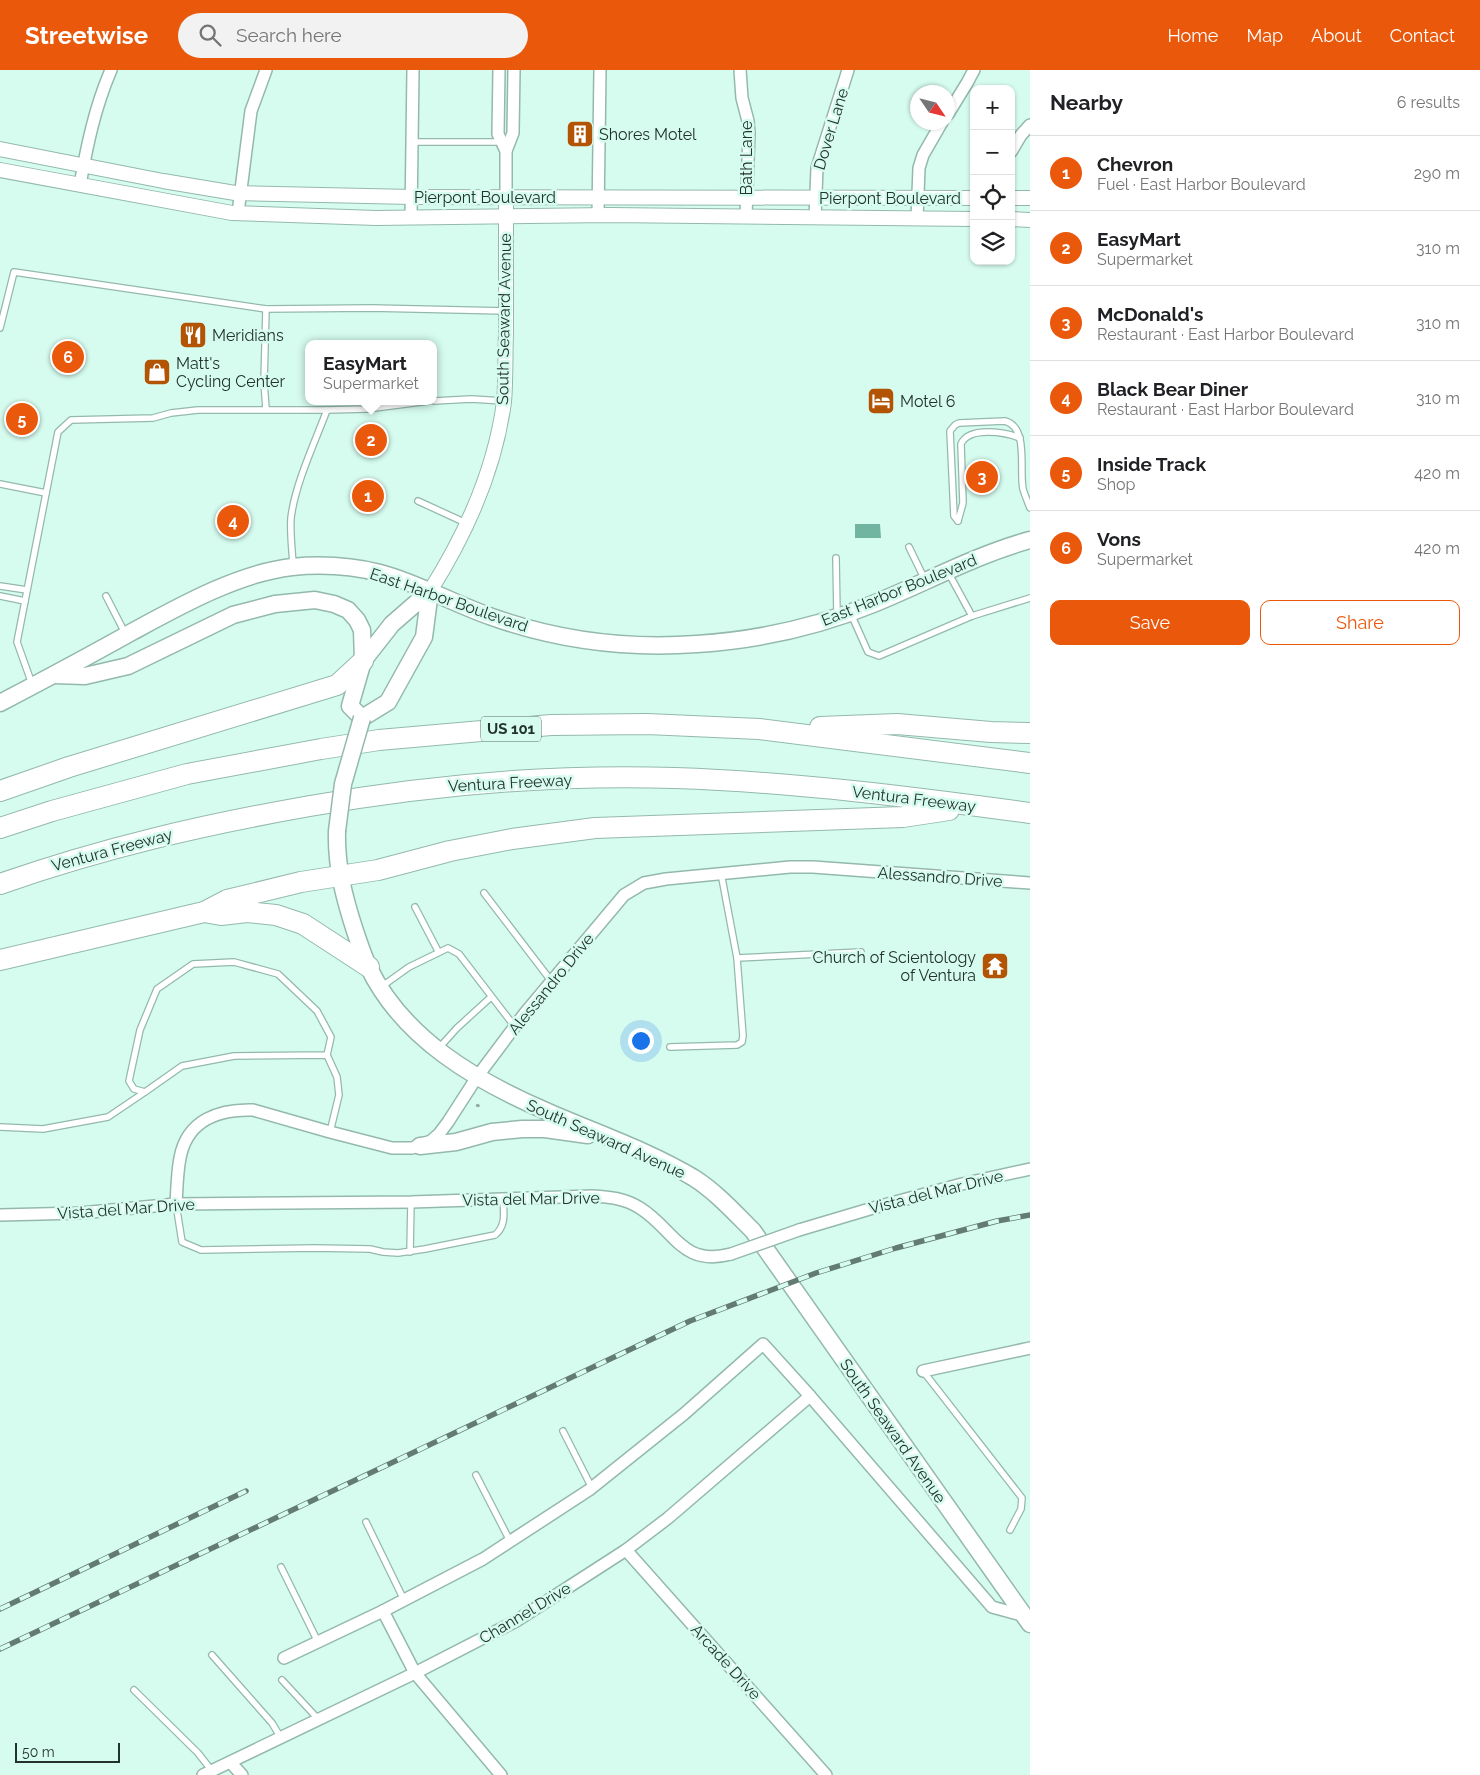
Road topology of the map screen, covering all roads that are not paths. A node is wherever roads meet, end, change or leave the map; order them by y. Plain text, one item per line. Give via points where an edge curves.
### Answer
1 (111, 70) edge
2 (266, 70) edge
3 (413, 70) edge
4 (499, 70) edge
5 (514, 70) edge
6 (600, 70) edge
7 (740, 70) edge
8 (848, 70) edge
9 (974, 70) edge
10 (955, 103) edge
11 (499, 106) junction
12 (514, 106) junction
13 (1030, 125) edge
14 (937, 130) edge
15 (413, 142) junction
16 (1015, 145) edge
17 (504, 146) junction
18 (0, 149) edge
19 (84, 165) junction
20 (0, 170) edge
21 (80, 185) junction
22 (240, 193) junction
23 (412, 197) junction
24 (506, 197) junction
25 (599, 197) junction
26 (747, 197) junction
27 (815, 198) junction
28 (918, 198) junction
29 (970, 198) edge
30 (1015, 198) edge
31 (1030, 198) edge
32 (238, 213) junction
33 (598, 216) junction
34 (746, 216) junction
35 (411, 217) junction
36 (506, 217) junction
37 (815, 218) junction
38 (917, 219) junction
39 (970, 219) edge
40 (1015, 219) edge
41 (1030, 220) edge
42 (266, 309) junction
43 (506, 311) junction
44 (0, 328) edge
45 (437, 401) edge
46 (504, 401) junction
47 (398, 405) edge
48 (266, 409) junction
49 (328, 410) junction
50 (1020, 438) junction
51 (0, 484) edge
52 (46, 493) junction
53 (418, 501) dead end
54 (1030, 508) edge
55 (467, 523) junction
56 (1030, 540) edge
57 (909, 547) dead end
58 (836, 558) dead end
59 (293, 567) junction
60 (948, 570) junction
61 (925, 580) junction
62 (0, 586) edge
63 (27, 590) junction
64 (430, 591) junction
65 (0, 596) edge
66 (106, 596) dead end
67 (1030, 598) edge
68 (25, 601) junction
69 (843, 615) junction
70 (972, 616) junction
71 (126, 635) junction
72 (363, 661) junction
73 (54, 675) junction
74 (33, 686) junction
75 (0, 703) edge
76 (362, 718) junction
77 (759, 729) junction
78 (1030, 733) edge
79 (1030, 764) edge
80 (0, 791) edge
81 (974, 806) junction
82 (1030, 813) edge
83 (0, 828) edge
84 (721, 873) junction
85 (339, 877) junction
86 (1030, 883) edge
87 (0, 884) edge
88 (484, 893) dead end
89 (415, 907) dead end
90 (204, 912) junction
91 (438, 952) junction
92 (861, 952) dead end
93 (737, 958) junction
94 (0, 960) edge
95 (368, 967) junction
96 (552, 982) junction
97 (381, 988) junction
98 (491, 997) junction
99 (515, 1027) junction
100 (670, 1047) dead end
101 (437, 1050) junction
102 (327, 1056) junction
103 (477, 1076) junction
104 (145, 1092) junction
105 (0, 1127) edge
106 (330, 1132) junction
107 (613, 1139) junction
108 (420, 1146) junction
109 (1030, 1169) edge
110 (503, 1200) junction
111 (411, 1202) junction
112 (176, 1204) junction
113 (0, 1215) edge
114 (410, 1252) junction
115 (1025, 1349) edge
116 (1030, 1360) edge
117 (924, 1371) joint
118 (810, 1396) junction
119 (563, 1431) dead end
120 (476, 1476) dead end
121 (592, 1488) junction
122 (366, 1522) dead end
123 (1010, 1530) dead end
124 (510, 1541) junction
125 (626, 1550) junction
126 (280, 1567) dead end
127 (404, 1600) junction
128 (383, 1611) junction
129 (1028, 1618) edge
130 (318, 1642) junction
131 (212, 1655) dead end
132 (284, 1658) dead end
133 (415, 1673) junction
134 (282, 1680) dead end
135 (134, 1690) dead end
136 (319, 1720) junction
137 (281, 1738) junction
138 (231, 1763) junction
139 (208, 1773) edge
140 (242, 1775) edge
141 (501, 1775) edge
142 (826, 1775) edge

1 - 19 street via 96,108
2 - 22 street via 251,111
3 - 15 street
4 - 11 street, South Seaward Avenue
5 - 12 street, South Seaward Avenue
6 - 25 street
7 - 26 street, Bath Lane via 749,133
8 - 27 street, Dover Lane via 817,168
9 - 10 street
11 - 12 street
11 - 17 street, South Seaward Avenue via 498,134
12 - 17 street, South Seaward Avenue via 513,133
13 - 16 street
14 - 28 street via 923,155 918,174
15 - 17 lane
15 - 23 street
17 - 24 street, South Seaward Avenue
18 - 19 street, Pierpont Boulevard
19 - 21 street
19 - 22 street, Pierpont Boulevard
20 - 21 street, Pierpont Boulevard
21 - 32 street, Pierpont Boulevard
22 - 23 street, Pierpont Boulevard
22 - 32 street
23 - 24 street, Pierpont Boulevard
23 - 35 street
24 - 25 street, Pierpont Boulevard
24 - 36 street, South Seaward Avenue
25 - 26 street, Pierpont Boulevard
25 - 33 street
26 - 27 street, Pierpont Boulevard
26 - 34 street, Bath Lane
27 - 28 street, Pierpont Boulevard
27 - 37 street, Dover Lane
28 - 29 street, Pierpont Boulevard
28 - 38 street
30 - 31 street
32 - 35 street, Pierpont Boulevard
33 - 34 street, Pierpont Boulevard
33 - 36 street, Pierpont Boulevard
34 - 37 street, Pierpont Boulevard
35 - 36 street, Pierpont Boulevard
36 - 43 street, South Seaward Avenue
37 - 38 street, Pierpont Boulevard
38 - 39 street, Pierpont Boulevard
40 - 41 street
42 - 43 lane
42 - 44 lane via 14,272
42 - 48 lane
43 - 46 street, South Seaward Avenue
45 - 46 lane
46 - 55 street, South Seaward Avenue via 487,473
47 - 49 lane
48 - 49 lane
48 - 52 lane via 171,412 134,420 71,420 58,432
49 - 59 lane via 291,516
50 - 50 lane via 1012,423 1005,421 959,423 950,431 954,516 958,521 963,503 961,444 964,438 970,434 1006,433
50 - 54 lane via 1023,489
51 - 52 lane
52 - 63 lane
53 - 55 lane
55 - 64 street, South Seaward Avenue via 449,562
56 - 60 main road, East Harbor Boulevard
57 - 61 lane
58 - 69 lane
59 - 64 main road, East Harbor Boulevard via 359,569 381,573
59 - 71 main road, East Harbor Boulevard via 245,579 195,599
60 - 61 main road, East Harbor Boulevard
60 - 70 lane
61 - 69 main road, East Harbor Boulevard
62 - 63 lane
63 - 68 lane
64 - 69 main road, East Harbor Boulevard via 476,612 524,627 626,644 731,641 794,630
64 - 72 main road, South Seaward Avenue via 392,624
64 - 76 main road, South Seaward Avenue via 424,638 388,702
65 - 68 lane
66 - 71 lane
67 - 70 lane
68 - 74 lane via 17,642
69 - 70 lane via 868,652 879,656
71 - 73 main road, East Harbor Boulevard
72 - 73 main road via 362,630 357,620 348,610 315,600 275,604 234,615 128,666 85,676
72 - 76 main road, South Seaward Avenue via 350,706
72 - 80 highway via 337,684
73 - 74 main road, East Harbor Boulevard
74 - 75 main road, East Harbor Boulevard
76 - 85 main road, South Seaward Avenue, bridge via 342,784 336,843
77 - 78 highway via 897,724
77 - 79 highway, US 101
77 - 83 highway, US 101 via 647,724 551,725 379,740 187,774
81 - 82 highway, Ventura Freeway
81 - 85 highway via 903,817 596,828 495,842
81 - 87 highway, Ventura Freeway via 820,788 673,778 469,784 378,794 185,830 112,848
84 - 86 street, Alessandro Drive via 812,867
84 - 93 lane
84 - 96 street, Alessandro Drive via 666,878 644,883 624,895
85 - 90 highway via 301,882 226,900
85 - 95 main road, South Seaward Avenue
88 - 96 lane
89 - 91 lane
90 - 94 highway
90 - 95 highway via 276,915 303,924
91 - 97 lane via 409,967
91 - 98 lane via 448,948 459,954
92 - 93 lane
93 - 100 lane via 742,1042 737,1045
95 - 97 main road, South Seaward Avenue
96 - 99 street, Alessandro Drive
97 - 101 main road, South Seaward Avenue via 398,1011
98 - 99 lane
98 - 101 lane
99 - 103 street, Alessandro Drive
101 - 103 main road, South Seaward Avenue
102 - 104 lane via 234,1056 182,1066
102 - 104 lane via 332,1037 317,1011 278,974 234,962 194,964 157,988 140,1030 129,1081 134,1089
102 - 106 lane via 337,1077 340,1095
103 - 107 main road, South Seaward Avenue via 525,1102
103 - 108 street, Alessandro Drive via 439,1134
104 - 105 lane via 108,1116 43,1129
106 - 108 street, Alessandro Drive via 392,1148
106 - 112 street, Alessandro Drive via 254,1110 230,1111 207,1118 190,1134 184,1146 178,1169
107 - 108 main road via 545,1129 522,1129
107 - 129 main road, South Seaward Avenue via 664,1161 695,1179 724,1201 753,1231
109 - 110 street, Vista del Mar Drive, bridge via 873,1208 731,1254 707,1258 691,1253 640,1208 617,1198
110 - 111 street, Vista del Mar Drive
110 - 114 lane via 505,1217 495,1235
111 - 112 street, Vista del Mar Drive
111 - 114 lane
112 - 113 street, Vista del Mar Drive via 80,1213
112 - 114 lane via 182,1242 201,1250 314,1248
115 - 116 street
115 - 117 street
117 - 123 lane via 1022,1498 1021,1509
118 - 121 street, South Seaward Avenue via 763,1344 684,1414
118 - 125 street, Channel Drive
118 - 129 street, South Seaward Avenue via 992,1607
119 - 121 lane
120 - 124 lane
121 - 124 street
122 - 127 lane
124 - 127 street via 483,1559
125 - 133 street, Channel Drive via 516,1621
125 - 142 street, Arcade Drive
126 - 130 lane
127 - 128 street
128 - 130 street
128 - 133 street
130 - 132 street
131 - 137 lane via 272,1723
133 - 136 street, Channel Drive
133 - 141 street
134 - 136 lane
135 - 139 lane via 198,1753
136 - 137 street, Channel Drive
137 - 138 street, Channel Drive
138 - 139 street, Channel Drive
138 - 140 street

